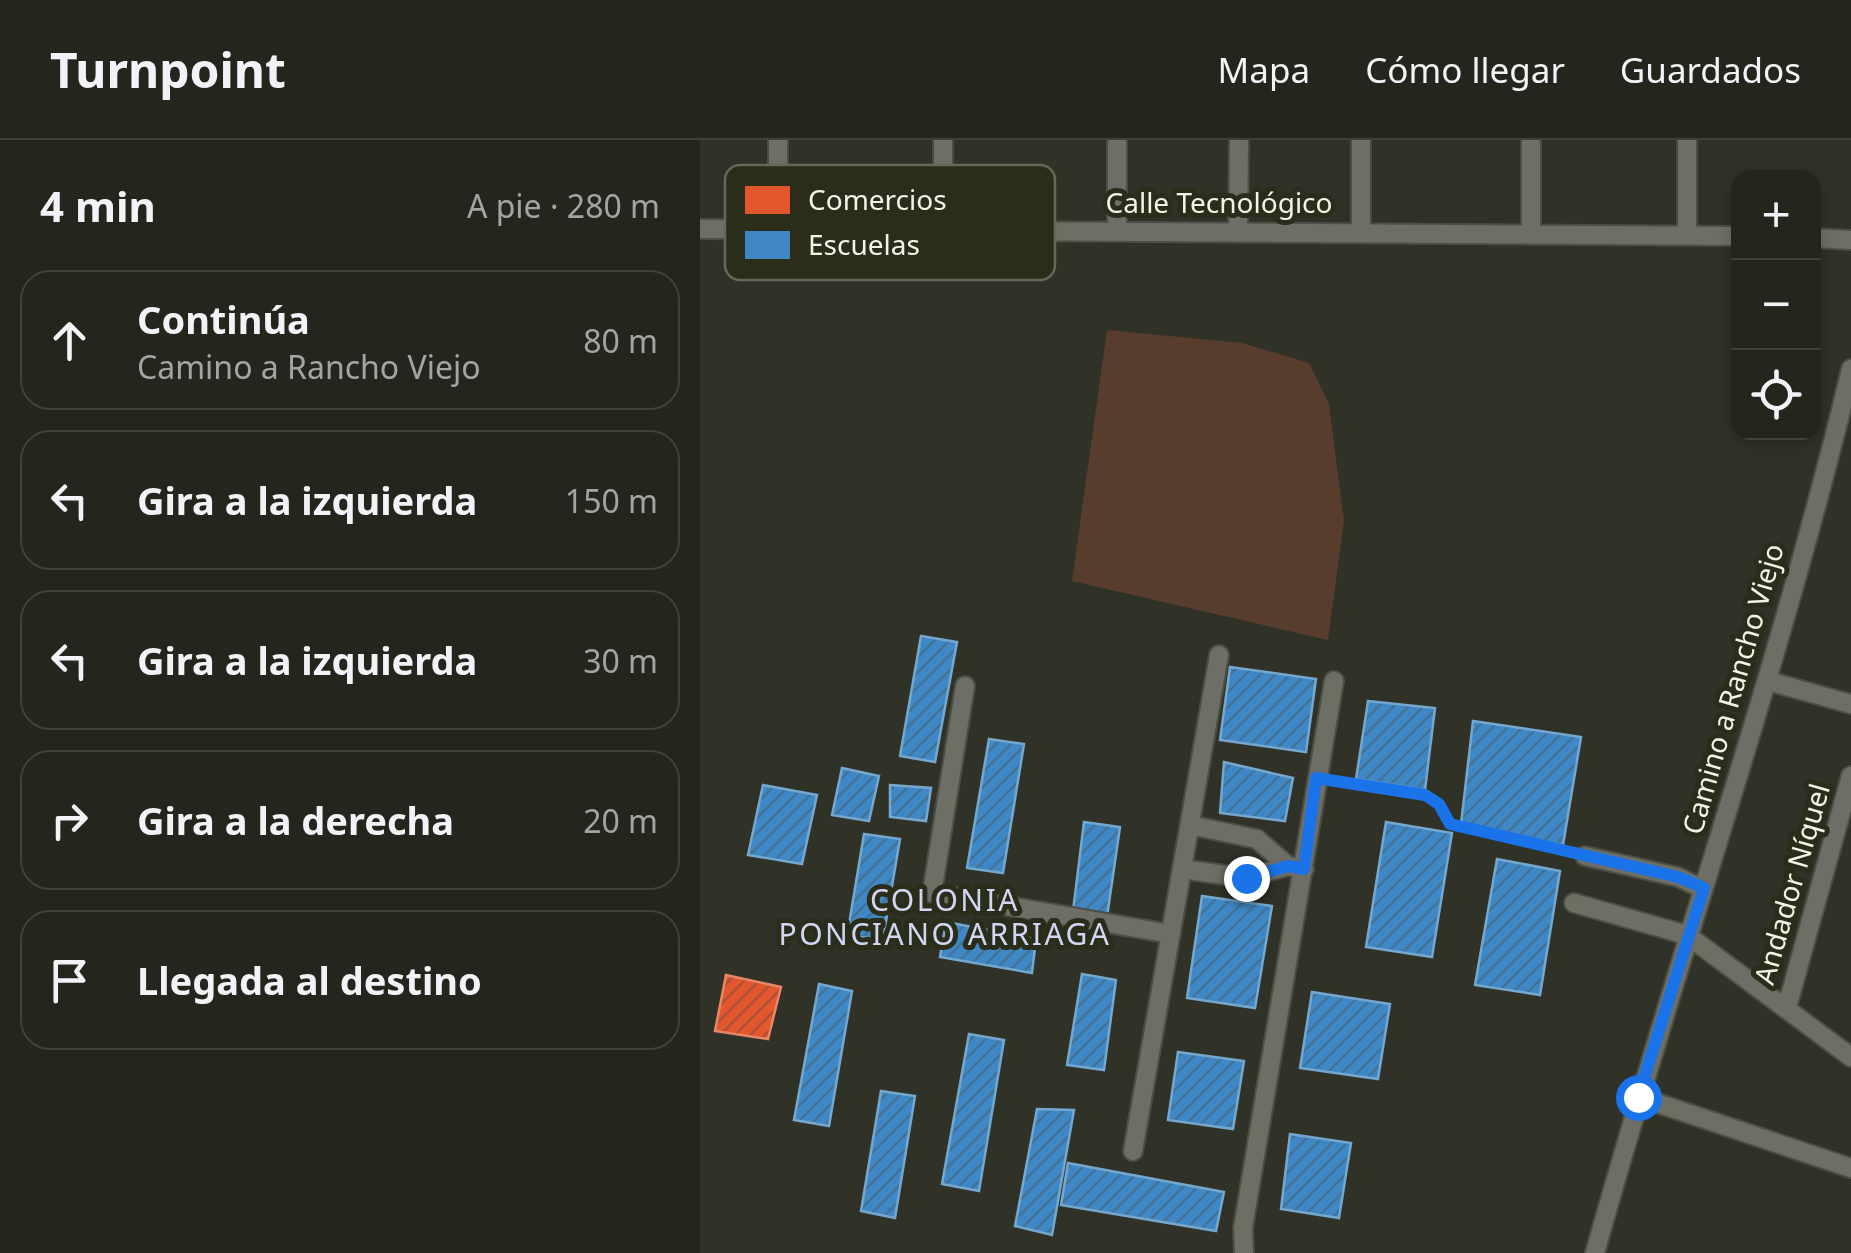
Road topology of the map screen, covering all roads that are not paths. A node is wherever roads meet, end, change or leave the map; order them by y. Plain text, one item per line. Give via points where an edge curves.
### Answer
1 (943, 140) edge
2 (1117, 140) edge
3 (1239, 140) edge
4 (1361, 140) edge
5 (1531, 140) edge
6 (1686, 140) edge
7 (943, 165) edge
8 (700, 229) edge
9 (725, 229) edge
10 (1117, 230) junction
11 (1238, 230) junction
12 (1055, 231) edge
13 (1361, 231) junction
14 (1531, 232) junction
15 (1687, 234) junction
16 (1731, 236) edge
17 (1821, 238) edge
18 (1851, 240) edge
19 (1850, 380) edge
20 (1219, 656) dead end
21 (1768, 680) junction
22 (1334, 681) dead end
23 (965, 686) dead end
24 (1851, 704) edge
25 (1851, 776) edge
26 (1190, 824) junction
27 (1585, 856) road end
28 (1296, 867) junction
29 (1182, 869) junction
30 (1704, 888) junction
31 (1574, 902) dead end
32 (1172, 934) junction
33 (1687, 936) junction
34 (1786, 1007) junction
35 (1851, 1057) edge
36 (1638, 1097) junction
37 (1134, 1151) dead end
38 (1851, 1168) edge
39 (1244, 1253) edge
40 (1595, 1253) edge

1 - 7 street
2 - 10 street
3 - 11 street
4 - 13 street
5 - 14 street
6 - 15 street
8 - 9 street, Calle Tecnológico
10 - 11 street, Calle Tecnológico
10 - 12 street, Calle Tecnológico
11 - 13 street, Calle Tecnológico
13 - 14 street, Calle Tecnológico
14 - 15 street, Calle Tecnológico
15 - 16 street, Calle Tecnológico
17 - 18 street
19 - 21 street, Camino a Rancho Viejo
20 - 26 street
21 - 24 street
21 - 30 street, Camino a Rancho Viejo
22 - 28 street
23 - 32 street via 932,893
25 - 34 street, Andador Níquel
26 - 28 street via 1257,839
26 - 29 street
27 - 30 street
28 - 29 street via 1246,878
28 - 39 street
29 - 32 street
30 - 33 street, Camino a Rancho Viejo
31 - 33 street
32 - 37 street
33 - 34 street
33 - 36 street, Camino a Rancho Viejo
34 - 35 street
36 - 38 street
36 - 40 street, Camino a Rancho Viejo

